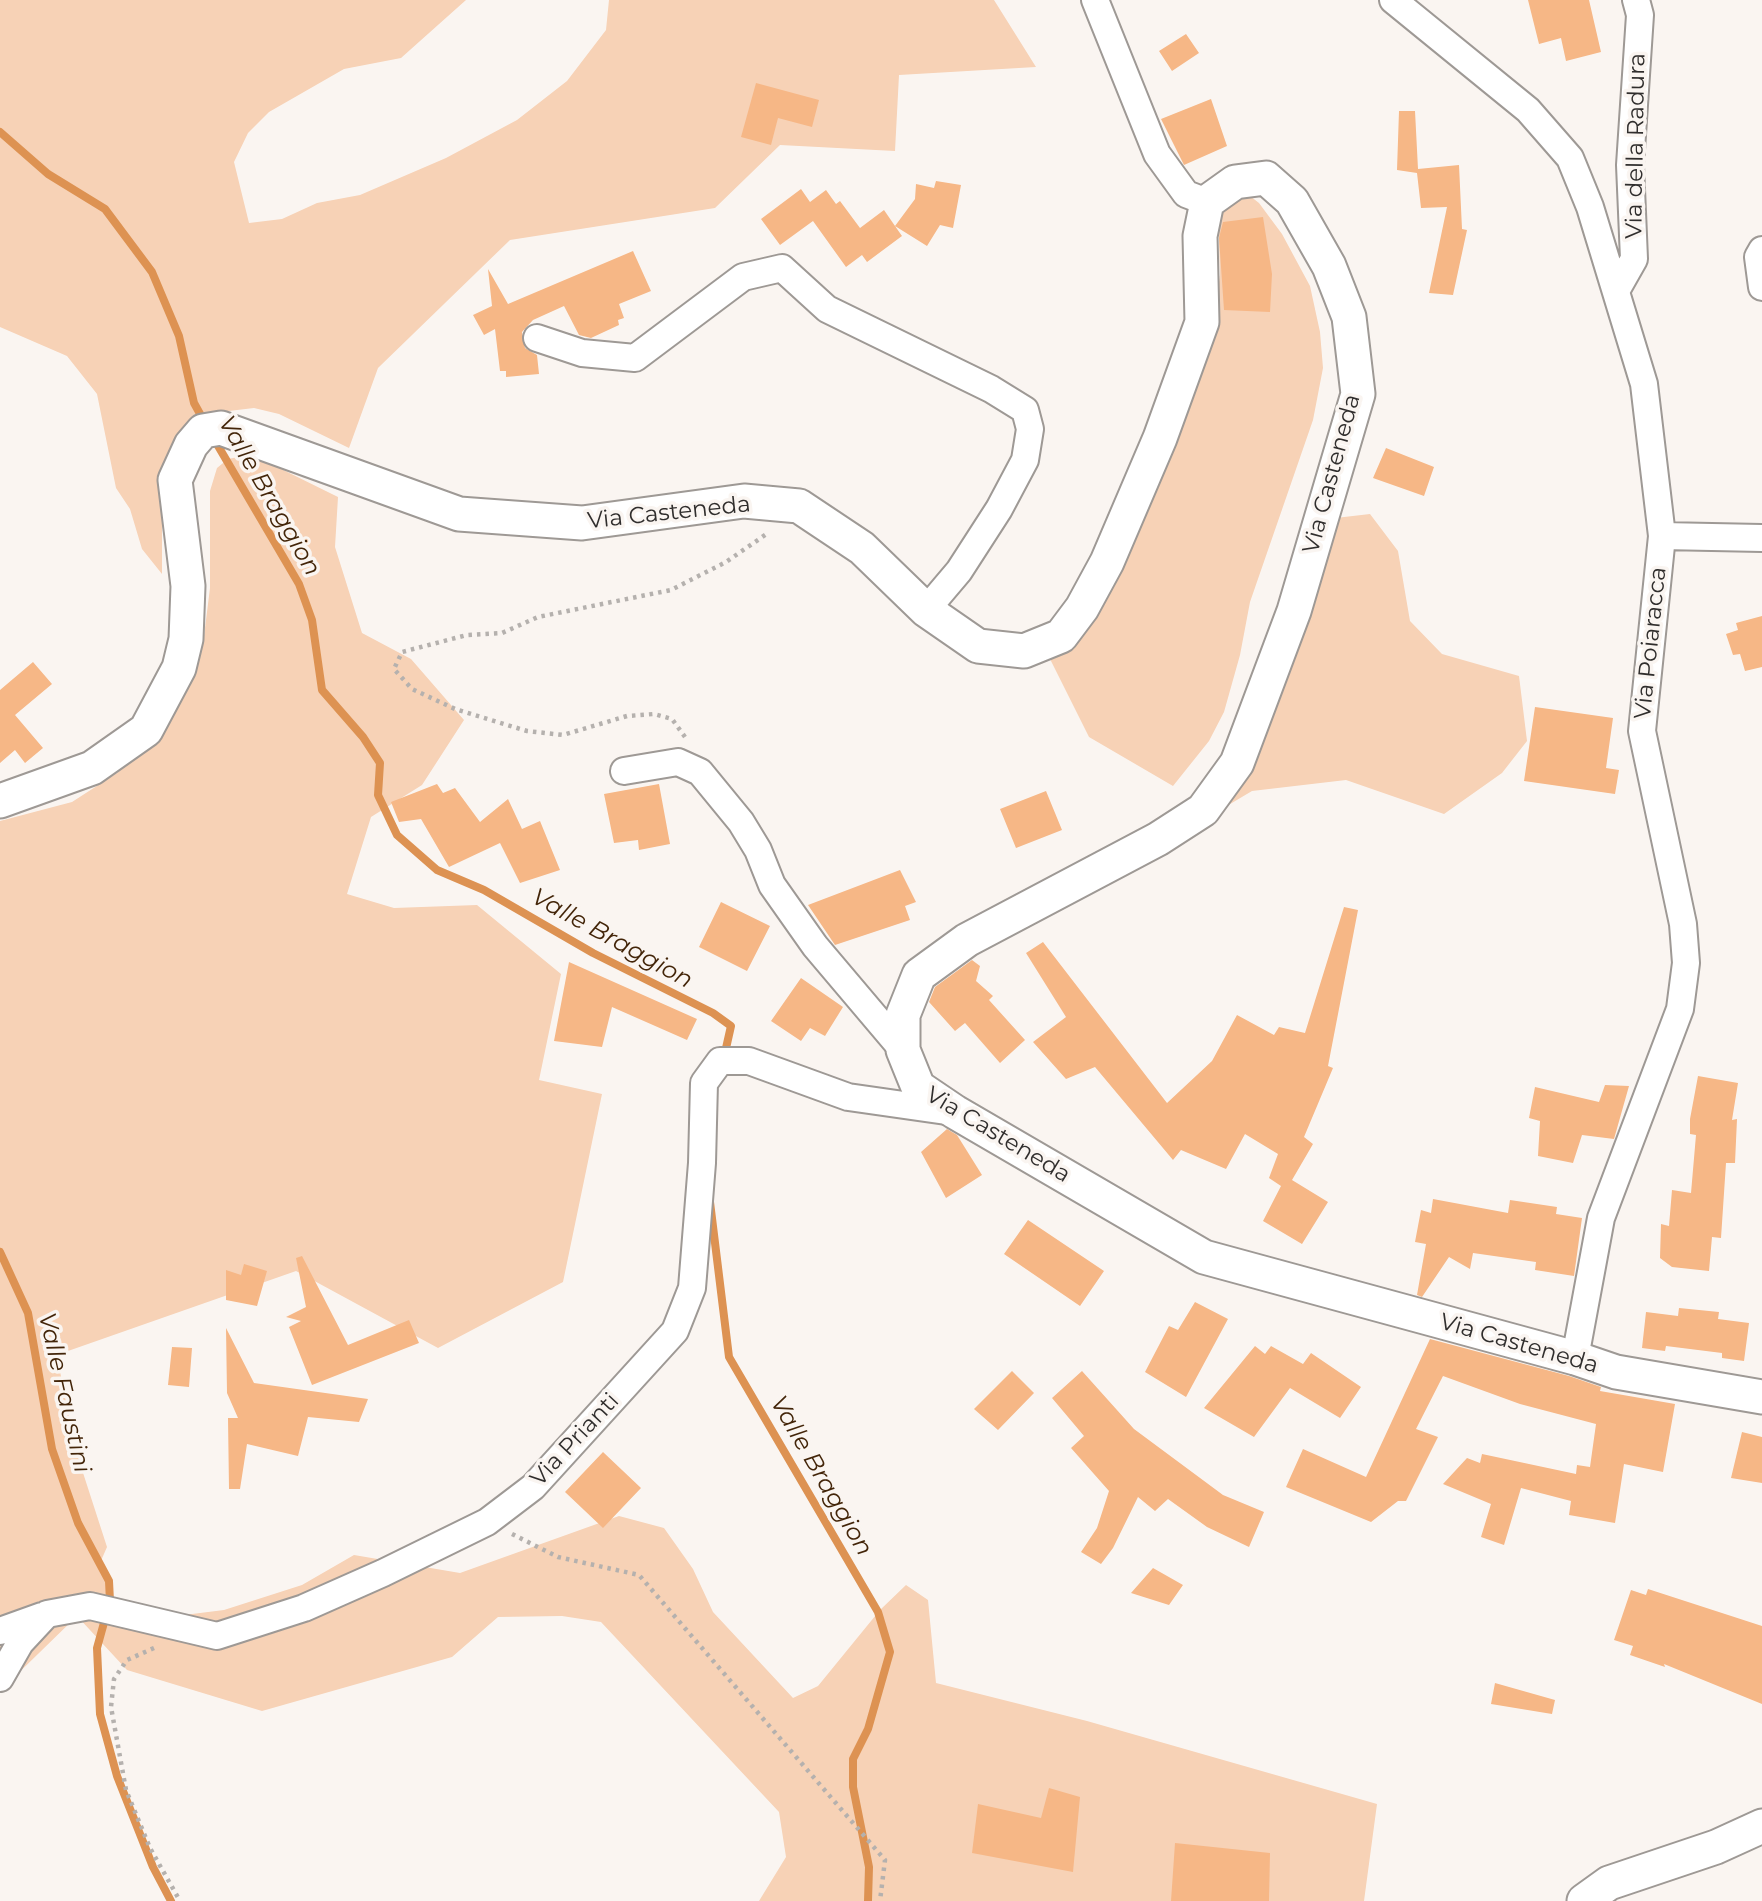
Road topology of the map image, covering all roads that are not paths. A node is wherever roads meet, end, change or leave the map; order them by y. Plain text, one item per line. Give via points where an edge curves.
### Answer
1 (1095, 0) edge
2 (1393, 0) edge
3 (1636, 0) edge
4 (1207, 202) junction
5 (1762, 250) edge
6 (1762, 287) edge
7 (1617, 289) junction
8 (537, 338) dead end
9 (1662, 536) junction
10 (1762, 538) edge
11 (926, 610) junction
12 (624, 771) dead end
13 (0, 801) edge
14 (903, 1049) junction
15 (955, 1112) junction
16 (1575, 1358) junction
17 (1762, 1397) edge
18 (47, 1614) junction
19 (0, 1631) edge
20 (0, 1678) edge
21 (1762, 1826) edge
22 (1584, 1901) edge

1 - 4 street via 1157,153 1186,194
2 - 7 street, Via Poiaracca via 1528,110 1570,158
3 - 7 street, Via della Radura via 1640,15 1630,165 1633,259
4 - 11 street, Via Casteneda via 1200,236 1202,322 1160,438 1107,562 1082,608 1060,636 1024,651 978,646
4 - 14 street, Via Casteneda via 1235,183 1266,178 1292,201 1328,266 1349,317 1358,394 1294,611 1237,763 1203,810 1158,839 967,940 919,975 903,1015
5 - 6 street via 1758,257
7 - 9 street, Via Poiaracca via 1644,384
8 - 11 street via 583,353 635,358 743,277 782,268 827,309 1025,410 1030,429 1025,460 959,571
9 - 10 street
9 - 16 street, Via Poiaracca via 1642,731 1684,924 1686,963 1680,1009 1601,1218
11 - 13 street, Via Casteneda via 862,548 799,506 744,501 582,523 459,514 221,428 204,430 191,445 175,480 188,586 186,639 179,668 146,730 92,768
12 - 14 street via 678,762 700,772 741,822 772,885 815,946
14 - 15 street, Via Casteneda via 918,1087
15 - 16 street, Via Casteneda via 1204,1257
15 - 18 street, Via Prianti via 848,1097 749,1061 720,1061 704,1083 692,1288 675,1331 533,1487 487,1521 304,1608 217,1636 90,1606
16 - 17 street, Via Casteneda via 1616,1372
18 - 19 street, Via Prianti
18 - 20 street via 20,1643
21 - 22 street via 1716,1847 1609,1883

